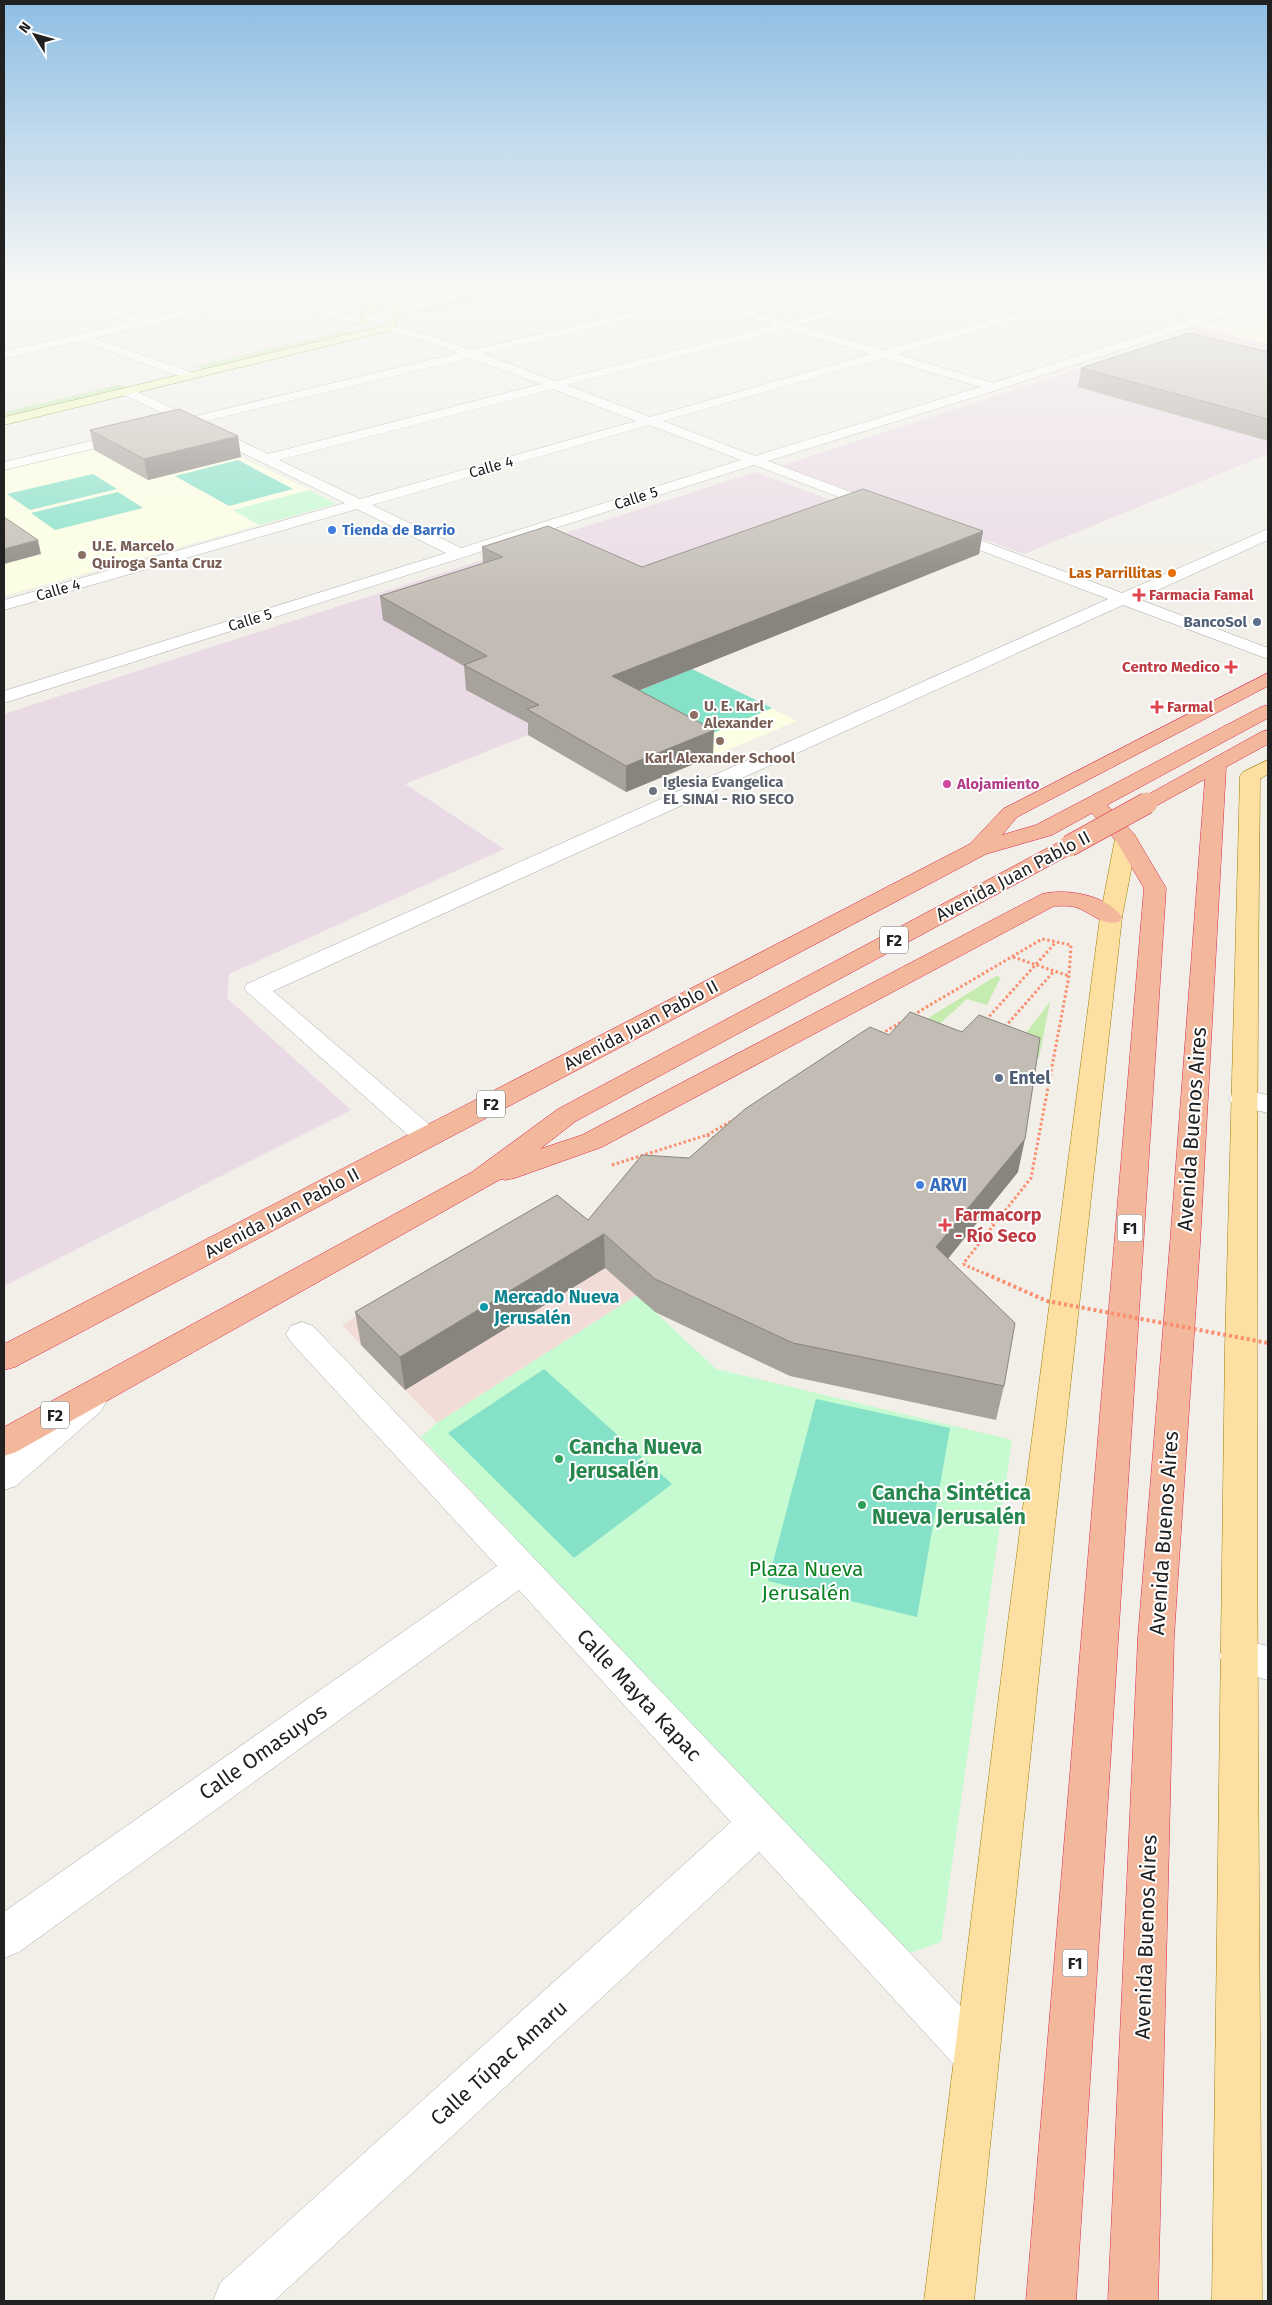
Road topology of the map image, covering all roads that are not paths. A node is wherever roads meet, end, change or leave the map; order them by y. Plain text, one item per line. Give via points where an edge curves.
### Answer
1 (64, 394) edge
2 (122, 394) edge
3 (132, 394) edge
4 (301, 394) edge
5 (525, 394) edge
6 (576, 394) edge
7 (749, 394) edge
8 (972, 394) edge
9 (4, 408) edge
10 (4, 421) edge
11 (187, 421) junction
12 (653, 421) junction
13 (266, 459) junction
14 (756, 460) junction
15 (4, 466) edge
16 (358, 504) junction
17 (894, 512) edge
18 (930, 526) edge
19 (1268, 534) edge
20 (461, 554) junction
21 (1123, 600) junction
22 (4, 605) edge
23 (1268, 654) edge
24 (1268, 679) edge
25 (7, 693) edge
26 (1268, 711) edge
27 (1268, 736) edge
28 (1216, 765) junction
29 (1259, 771) edge
30 (1095, 804) junction
31 (1126, 839) junction
32 (978, 849) junction
33 (1111, 917) junction
34 (1255, 1102) edge
35 (427, 1137) junction
36 (482, 1178) junction
37 (302, 1334) dead end
38 (4, 1358) edge
39 (107, 1387) junction
40 (4, 1443) edge
41 (4, 1476) edge
42 (522, 1568) junction
43 (1253, 1659) edge
44 (759, 1824) junction
45 (4, 1937) edge
46 (977, 2056) junction
47 (238, 2301) edge
48 (949, 2301) edge
49 (1051, 2301) edge
50 (1133, 2301) edge
51 (1237, 2301) edge

1 - 9 main road
2 - 10 main road
3 - 11 street
4 - 11 street
5 - 13 street
6 - 12 street
7 - 12 street, Calle 4
8 - 14 street, Calle 5
11 - 13 street
11 - 15 street
12 - 14 street
12 - 16 street, Calle 4
13 - 16 street
14 - 17 street
14 - 20 street, Calle 5
16 - 20 street
16 - 22 street, Calle 4
18 - 21 street
19 - 21 street
20 - 25 street, Calle 5
21 - 23 street
21 - 35 street via 256,989
24 - 32 highway, Avenida Juan Pablo II / F2 via 1010,813
26 - 30 highway, F2
27 - 28 highway, Avenida Juan Pablo II / F2
28 - 36 highway, Avenida Juan Pablo II / F2, bridge via 567,1115
28 - 50 highway, Avenida Buenos Aires via 1156,1637
29 - 34 main road
30 - 31 highway, F1
30 - 32 highway, F2 via 1044,830
31 - 33 main road
31 - 49 highway, F1 via 1155,888
32 - 35 highway, Avenida Juan Pablo II / F2
33 - 36 highway via 1094,905 1072,898 1050,898 592,1141
33 - 46 main road
34 - 43 main road
35 - 38 highway, Avenida Juan Pablo II / F2
36 - 39 highway, Avenida Juan Pablo II / F2
37 - 42 street, Calle Mayta Kapac
39 - 40 highway, Avenida Juan Pablo II / F2
39 - 41 street, Avenida Juan Pablo II
42 - 44 street, Calle Mayta Kapac
42 - 45 street, Calle Omasuyos
43 - 51 main road
44 - 46 street, Calle Mayta Kapac
44 - 47 street, Calle Túpac Amaru
46 - 48 main road

